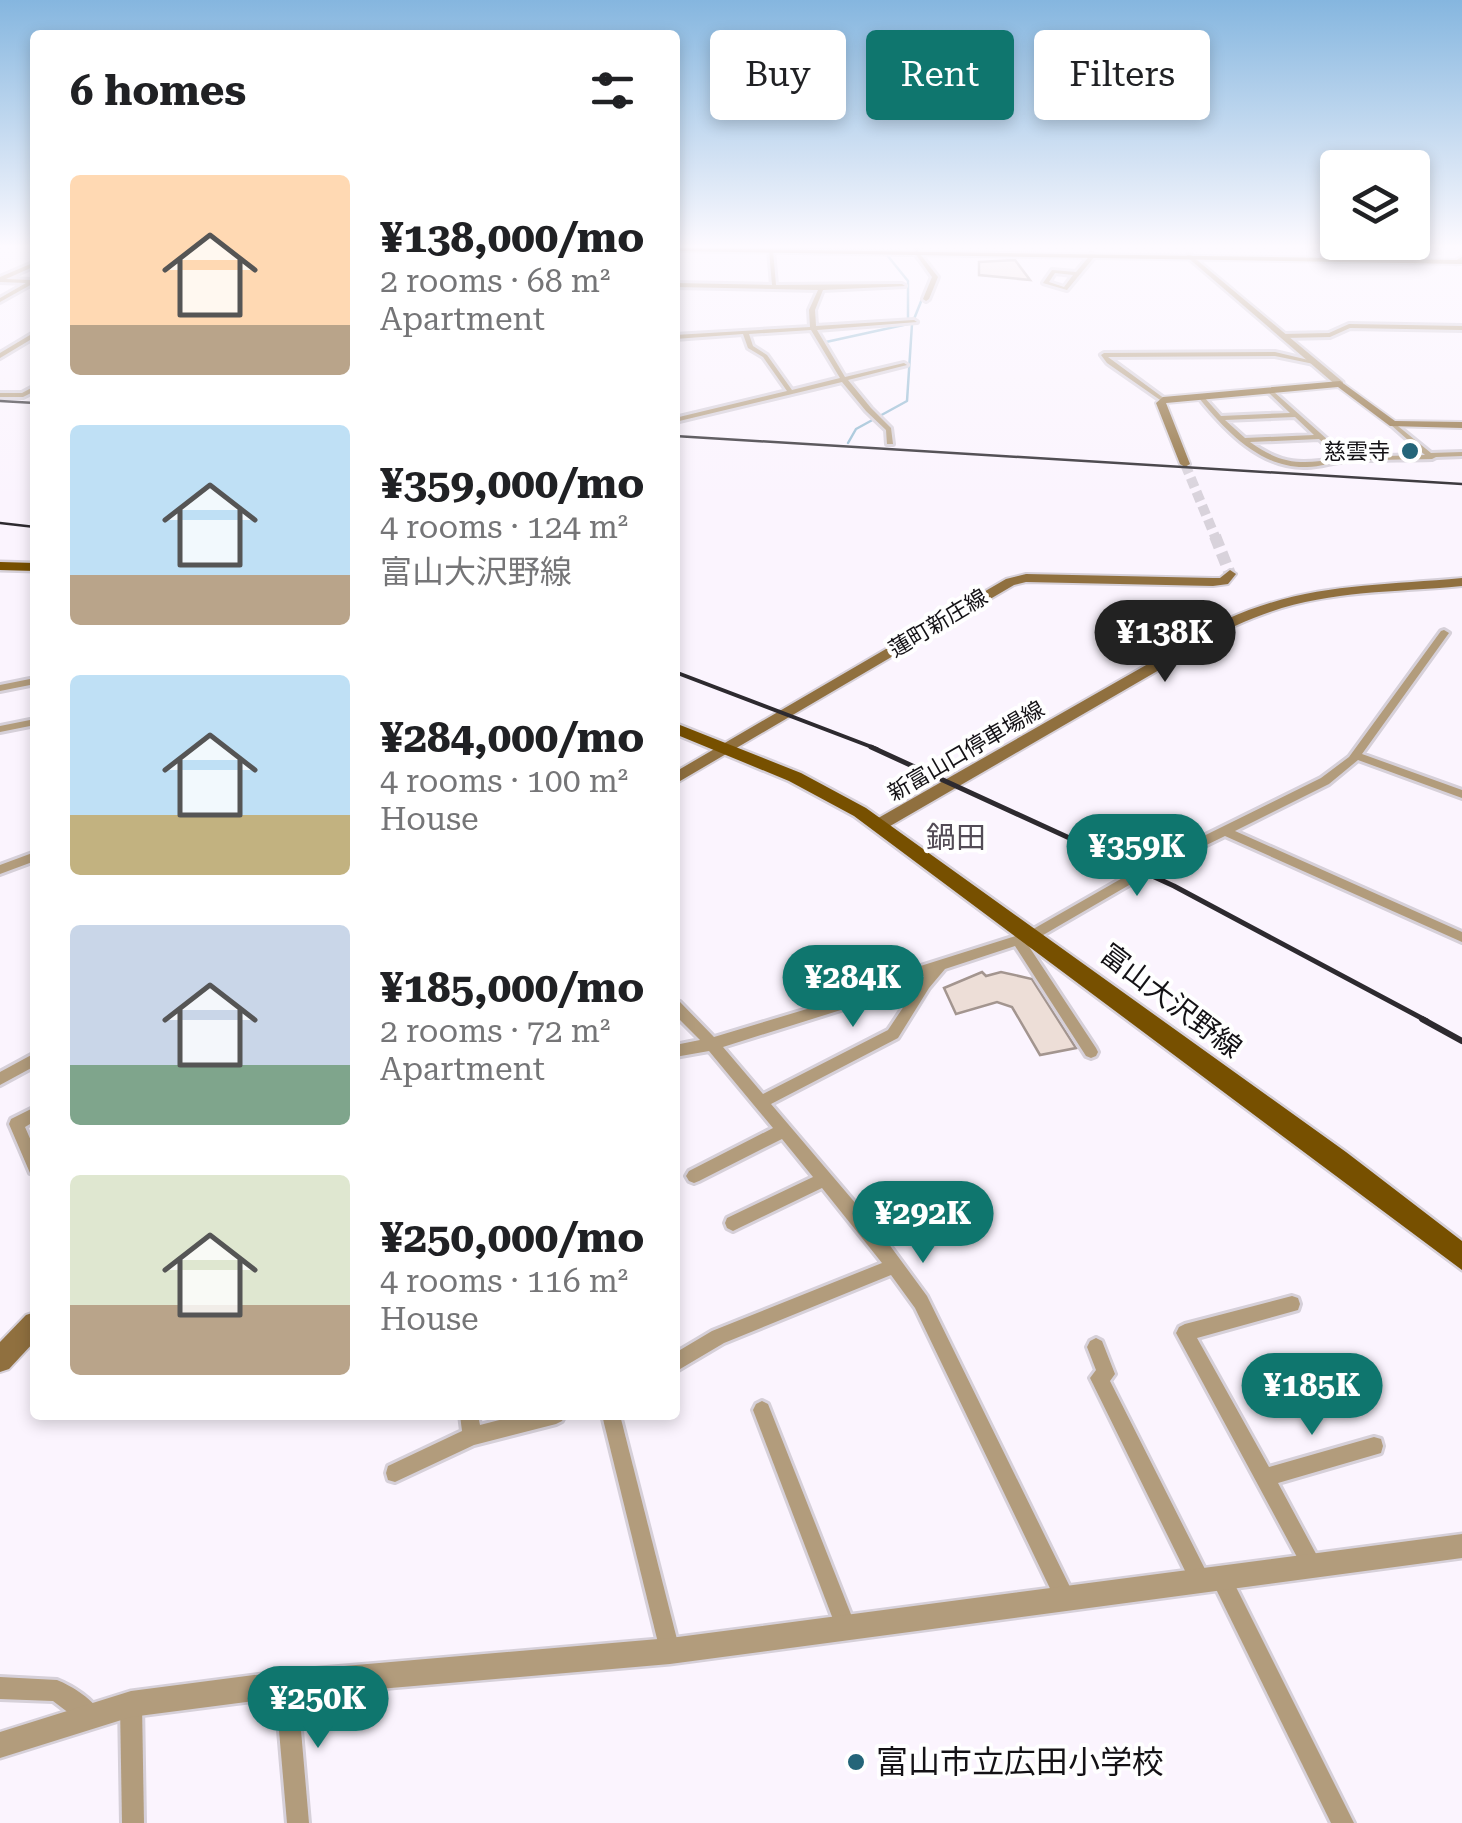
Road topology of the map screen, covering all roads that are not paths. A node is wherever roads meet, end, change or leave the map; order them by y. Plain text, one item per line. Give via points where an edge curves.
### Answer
1 (745, 333) edge
2 (746, 333) edge
3 (816, 333) edge
4 (1281, 333) edge
5 (1334, 333) edge
6 (1284, 336) junction
7 (30, 337) edge
8 (680, 337) edge
9 (0, 356) edge
10 (1314, 362) junction
11 (904, 364) dead end
12 (844, 379) junction
13 (1340, 384) junction
14 (30, 391) edge
15 (790, 391) junction
16 (1271, 392) junction
17 (0, 395) edge
18 (1202, 398) junction
19 (1163, 400) junction
20 (1296, 415) junction
21 (1219, 418) junction
22 (680, 419) edge
23 (1393, 424) junction
24 (1462, 425) edge
25 (1321, 437) junction
26 (1244, 440) junction
27 (890, 442) dead end
28 (1462, 454) edge
29 (1430, 455) junction
30 (1344, 459) junction
31 (1185, 464) tunnel mouth
32 (0, 566) edge
33 (30, 567) edge
34 (1230, 574) dead end
35 (1462, 582) edge
36 (1444, 633) dead end
37 (30, 682) edge
38 (0, 688) edge
39 (30, 723) edge
40 (0, 729) edge
41 (680, 730) edge
42 (725, 748) junction
43 (1356, 755) junction
44 (680, 776) edge
45 (1462, 794) edge
46 (878, 824) junction
47 (1225, 830) junction
48 (30, 858) edge
49 (0, 870) edge
50 (1462, 937) edge
51 (1026, 938) junction
52 (945, 964) junction
53 (680, 1011) edge
54 (712, 1044) junction
55 (680, 1050) edge
56 (1090, 1052) dead end
57 (30, 1062) edge
58 (0, 1079) edge
59 (761, 1102) junction
60 (30, 1117) edge
61 (784, 1130) junction
62 (30, 1156) edge
63 (694, 1176) dead end
64 (824, 1179) junction
65 (733, 1223) dead end
66 (1462, 1257) edge
67 (894, 1266) junction
68 (1292, 1304) dead end
69 (30, 1329) edge
70 (1096, 1347) dead end
71 (0, 1360) edge
72 (680, 1360) edge
73 (762, 1410) dead end
74 (470, 1420) edge
75 (536, 1420) edge
76 (612, 1420) edge
77 (472, 1436) junction
78 (1374, 1446) dead end
79 (396, 1473) dead end
80 (1264, 1478) junction
81 (1462, 1546) edge
82 (1312, 1564) junction
83 (1211, 1581) junction
84 (1065, 1598) junction
85 (846, 1627) junction
86 (670, 1651) junction
87 (286, 1684) junction
88 (0, 1688) edge
89 (131, 1704) junction
90 (90, 1715) junction
91 (0, 1745) edge
92 (132, 1823) edge
93 (298, 1823) edge
94 (1343, 1823) edge

1 - 8 street
2 - 15 street via 750,347 765,356
3 - 12 street
4 - 6 street
5 - 6 street
6 - 10 street
7 - 9 street
10 - 13 street
10 - 19 street via 1275,354 1104,355
11 - 12 street
12 - 15 street
12 - 27 street via 889,429
13 - 16 main road
13 - 23 main road
14 - 17 street
15 - 22 street
16 - 18 main road
16 - 20 street
18 - 19 main road
18 - 21 street
19 - 31 main road
20 - 21 street
20 - 25 street
21 - 26 street
23 - 24 main road
23 - 29 street
25 - 26 street
25 - 30 street
26 - 30 street via 1294,465
28 - 29 street
29 - 30 street
32 - 33 main road
34 - 42 main road, 蓮町新庄線 via 1213,582 1010,582
35 - 46 main road, 新富山口停車場線 via 1339,588 1277,600
36 - 43 street
37 - 38 street
39 - 40 street
41 - 42 main road, 富山大沢野線
42 - 44 main road, 蓮町新庄線
42 - 46 main road, 富山大沢野線
43 - 45 street
43 - 47 street via 1325,780
46 - 51 main road, 富山大沢野線
47 - 50 street
47 - 51 street
48 - 49 street
51 - 52 street
51 - 56 street
51 - 66 main road, 富山大沢野線
52 - 54 street via 874,994
52 - 59 street via 893,1034
53 - 54 street
54 - 55 street
54 - 59 street
57 - 58 street
59 - 61 street
60 - 62 street via 16,1124
61 - 63 street
61 - 64 street
64 - 65 street
64 - 67 street
67 - 72 street via 718,1337
67 - 84 street via 921,1302
68 - 80 street via 1185,1333
69 - 71 main road
70 - 83 street via 1106,1374 1098,1378
73 - 85 street
74 - 77 street
75 - 77 street
76 - 86 street
77 - 79 street
78 - 80 street
80 - 82 street
81 - 82 street
82 - 83 street
83 - 84 street
83 - 94 street
84 - 85 street
85 - 86 street
86 - 87 street
87 - 89 street
87 - 93 street
88 - 90 street via 57,1691
89 - 90 street
89 - 92 street
90 - 91 street

